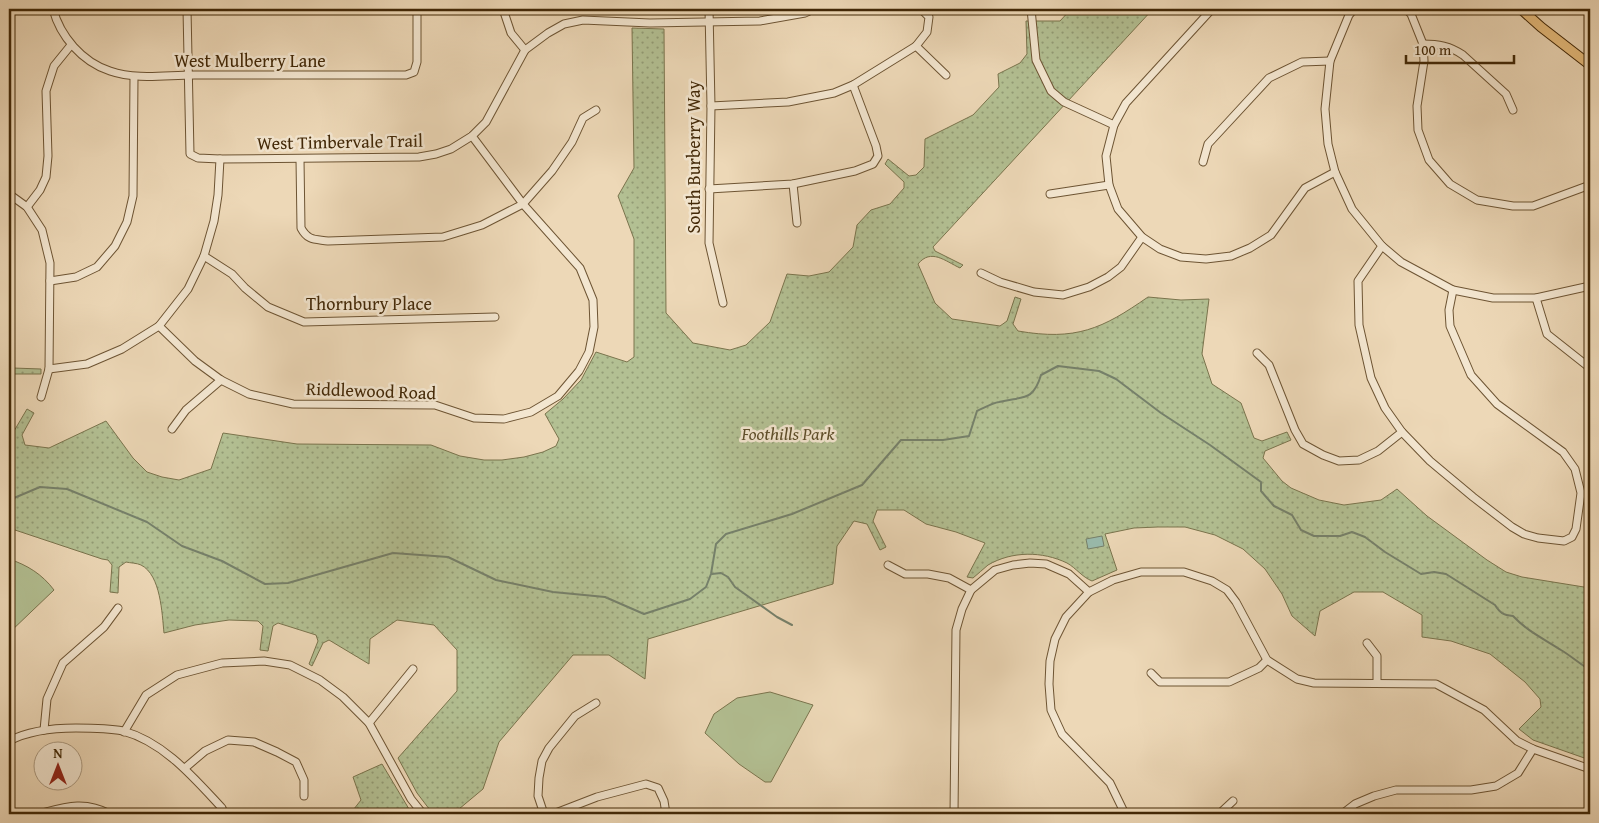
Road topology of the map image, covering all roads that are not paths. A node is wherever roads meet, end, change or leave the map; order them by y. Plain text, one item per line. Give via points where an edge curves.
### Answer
1 (53, 9) edge
2 (187, 9) edge
3 (417, 9) edge
4 (503, 9) edge
5 (709, 9) edge
6 (814, 9) edge
7 (921, 9) edge
8 (1031, 9) edge
9 (1212, 9) edge
10 (1354, 9) edge
11 (1406, 9) edge
12 (1521, 9) edge
13 (708, 22) junction
14 (1423, 44) junction
15 (71, 45) junction
16 (916, 46) junction
17 (524, 50) junction
18 (1330, 61) junction
19 (1590, 65) edge
20 (189, 74) junction
21 (946, 74) dead end
22 (134, 77) junction
23 (853, 85) junction
24 (711, 106) junction
25 (596, 110) dead end
26 (1513, 110) dead end
27 (1114, 125) junction
28 (472, 136) junction
29 (220, 159) junction
30 (300, 159) junction
31 (1203, 162) dead end
32 (1335, 172) junction
33 (793, 184) junction
34 (1590, 185) edge
35 (1109, 186) junction
36 (709, 189) junction
37 (9, 194) edge
38 (1050, 194) dead end
39 (523, 204) junction
40 (27, 207) junction
41 (797, 224) dead end
42 (1142, 237) junction
43 (1382, 246) junction
44 (204, 256) junction
45 (981, 273) dead end
46 (50, 281) junction
47 (1590, 286) edge
48 (1453, 290) junction
49 (1536, 298) junction
50 (723, 303) dead end
51 (495, 317) dead end
52 (159, 326) junction
53 (1257, 353) dead end
54 (1590, 368) edge
55 (49, 369) junction
56 (221, 380) junction
57 (41, 398) dead end
58 (172, 429) dead end
59 (1402, 432) junction
60 (888, 565) dead end
61 (971, 590) junction
62 (1089, 592) junction
63 (118, 608) dead end
64 (1367, 643) dead end
65 (1267, 660) junction
66 (413, 669) dead end
67 (1151, 673) dead end
68 (1377, 683) junction
69 (596, 703) dead end
70 (369, 723) junction
71 (44, 730) junction
72 (124, 732) junction
73 (9, 741) edge
74 (1533, 749) junction
75 (185, 768) junction
76 (1590, 768) edge
77 (304, 796) dead end
78 (1233, 801) dead end
79 (38, 814) edge
80 (110, 814) edge
81 (224, 814) edge
82 (423, 814) edge
83 (544, 814) edge
84 (553, 814) edge
85 (666, 814) edge
86 (954, 814) edge
87 (1125, 814) edge
88 (1219, 814) edge
89 (1342, 814) edge

1 - 15 street, West Mulberry Lane
2 - 20 street, West Timbervale Trail
3 - 20 street, West Mulberry Lane via 417,62 414,72 406,75
4 - 17 street via 511,33
5 - 13 street, South Burberry Way
6 - 13 street, West Timbervale Trail via 760,20
7 - 16 street via 929,17 927,32
8 - 27 street via 1036,60 1054,94 1064,102
9 - 27 street via 1126,103
10 - 18 street via 1348,15
11 - 14 street
12 - 19 main road
13 - 17 street, West Timbervale Trail via 583,20 564,24
13 - 24 street, South Burberry Way
14 - 26 street via 1455,49 1506,94
14 - 34 street via 1418,130 1429,160 1450,184 1477,200 1512,206 1533,206
15 - 22 street, West Mulberry Lane via 109,71
15 - 40 street via 54,66 46,91 46,177
16 - 21 street
16 - 23 street
17 - 28 street, West Timbervale Trail via 486,122
18 - 31 street via 1302,62 1268,78 1208,144
18 - 32 street via 1325,109 1328,144
20 - 22 street, West Mulberry Lane
20 - 29 street, West Timbervale Trail via 190,154 198,158
22 - 46 street via 133,196 128,222 115,246 97,267 76,277
23 - 24 street via 834,93 788,102
23 - 33 street via 878,156 873,164 855,171
24 - 36 street, South Burberry Way
25 - 39 street via 583,118 572,142
27 - 35 street via 1106,156
28 - 30 street, West Timbervale Trail via 451,149 419,157
28 - 39 street, Riddlewood Road
29 - 30 street, West Timbervale Trail
29 - 44 street via 216,212
30 - 39 street via 301,228 311,238 328,241 443,237 482,225
32 - 42 street via 1305,188 1271,235 1231,256 1181,257 1160,250
32 - 43 street via 1352,209
33 - 36 street
33 - 41 street
35 - 38 street
35 - 42 street via 1118,208
36 - 50 street, South Burberry Way via 709,243
37 - 40 street
39 - 56 street, Riddlewood Road via 580,268 592,300 594,327 589,352 579,371 558,396 532,412 504,419 474,418 435,405 293,404 249,394
40 - 46 street via 42,230 50,263
42 - 45 street via 1121,267 1108,277 1063,295 1034,292
43 - 48 street via 1401,262
43 - 59 street via 1358,281 1359,325 1372,378 1385,408
44 - 51 street, Thornbury Place via 232,274 268,307 304,322
44 - 52 street via 188,289
46 - 55 street
47 - 49 street
48 - 49 street via 1493,298
48 - 59 street via 1450,326 1471,375 1497,404 1563,452 1575,469 1581,493 1572,537 1564,541 1524,534 1472,497
49 - 54 street via 1547,334
52 - 55 street via 122,349 87,364
52 - 56 street, Riddlewood Road via 195,361
53 - 59 street via 1269,365 1294,430 1303,444 1323,455 1339,461 1359,460 1378,451
55 - 57 street
56 - 58 street via 186,410
60 - 61 street via 905,574 949,578
61 - 62 street via 994,570 1030,563 1046,564 1068,574
61 - 86 street via 956,630
62 - 65 street via 1113,580 1141,572 1184,572 1212,581 1227,590 1236,602
62 - 87 street via 1066,617 1055,639 1050,661 1051,710 1062,734 1110,783
63 - 71 street via 104,628 63,663 47,699
64 - 68 street via 1377,656
65 - 67 street via 1229,682 1160,682
65 - 68 street via 1297,679 1314,683
66 - 70 street
68 - 74 street via 1436,684 1484,710 1517,741
69 - 83 street via 575,716 542,761 538,796
70 - 72 street via 320,680 290,665 222,663 177,675 146,695
70 - 82 street via 411,799
71 - 72 street via 83,728
71 - 73 street
72 - 75 street via 148,741
74 - 76 street
74 - 89 street via 1518,773 1496,786 1471,790 1396,790 1374,796
75 - 77 street via 205,751 228,740 254,742 296,762 304,780
75 - 81 street
78 - 88 street
79 - 80 street via 72,805 100,808
84 - 85 street via 597,796 646,784 658,788

